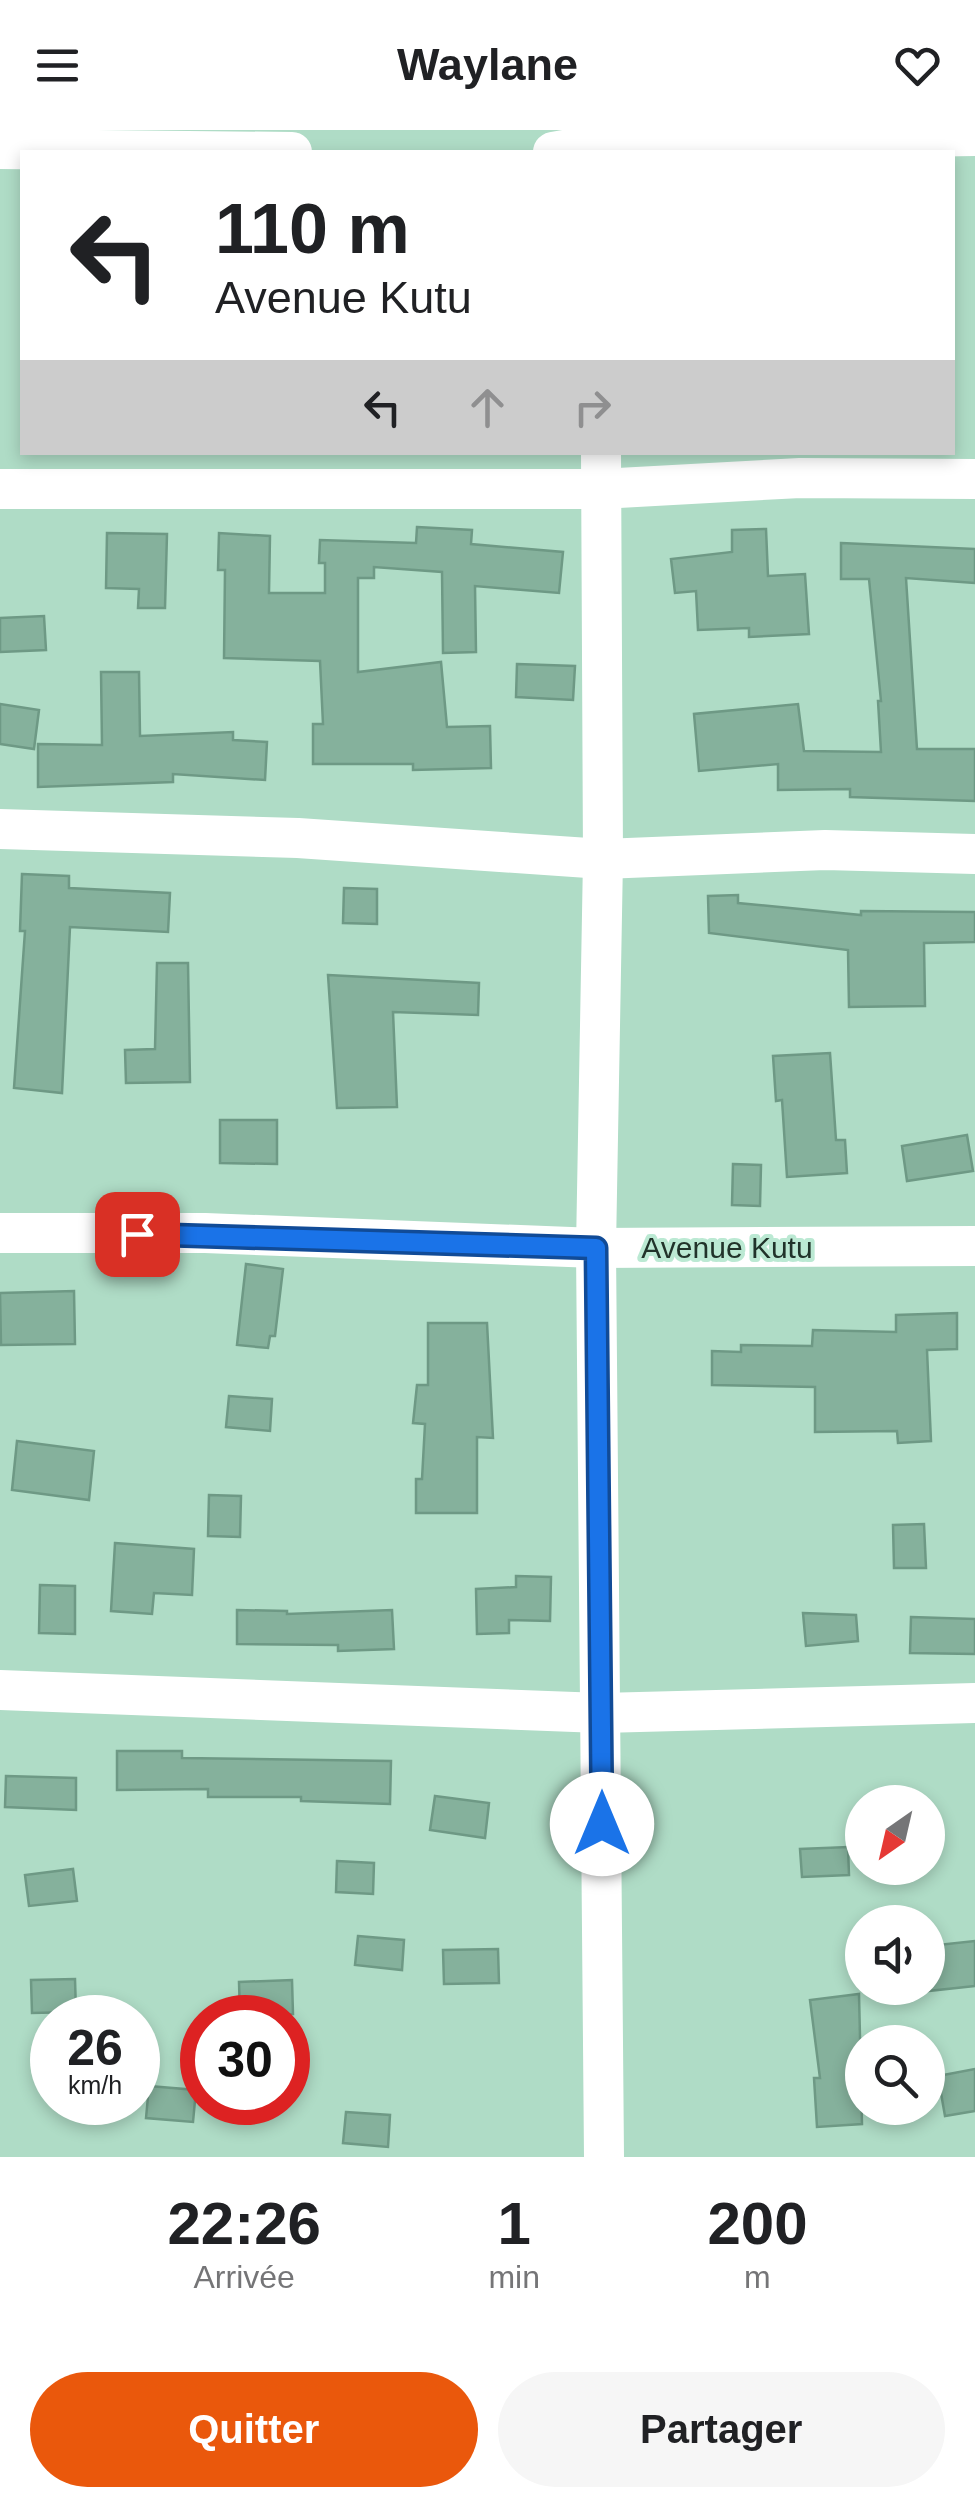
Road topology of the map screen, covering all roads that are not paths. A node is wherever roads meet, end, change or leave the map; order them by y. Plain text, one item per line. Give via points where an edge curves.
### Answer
1 (975, 136) edge
2 (608, 141) edge
3 (0, 149) edge
4 (97, 150) edge
5 (563, 150) edge
6 (601, 471) edge
7 (975, 480) edge
8 (0, 489) edge
9 (0, 829) edge
10 (975, 854) edge
11 (603, 858) junction
12 (0, 1234) edge
13 (975, 1246) edge
14 (596, 1248) junction
15 (0, 1690) edge
16 (975, 1704) edge
17 (601, 1713) junction
18 (604, 2157) edge

1 - 2 street
2 - 5 street
3 - 4 street
6 - 7 street
6 - 8 street
6 - 11 street
9 - 11 street via 298,838
10 - 11 street via 826,850
11 - 14 street
12 - 14 street, Avenue Kutu
13 - 14 street, Avenue Kutu
14 - 17 street
15 - 17 street
16 - 17 street
17 - 18 street

